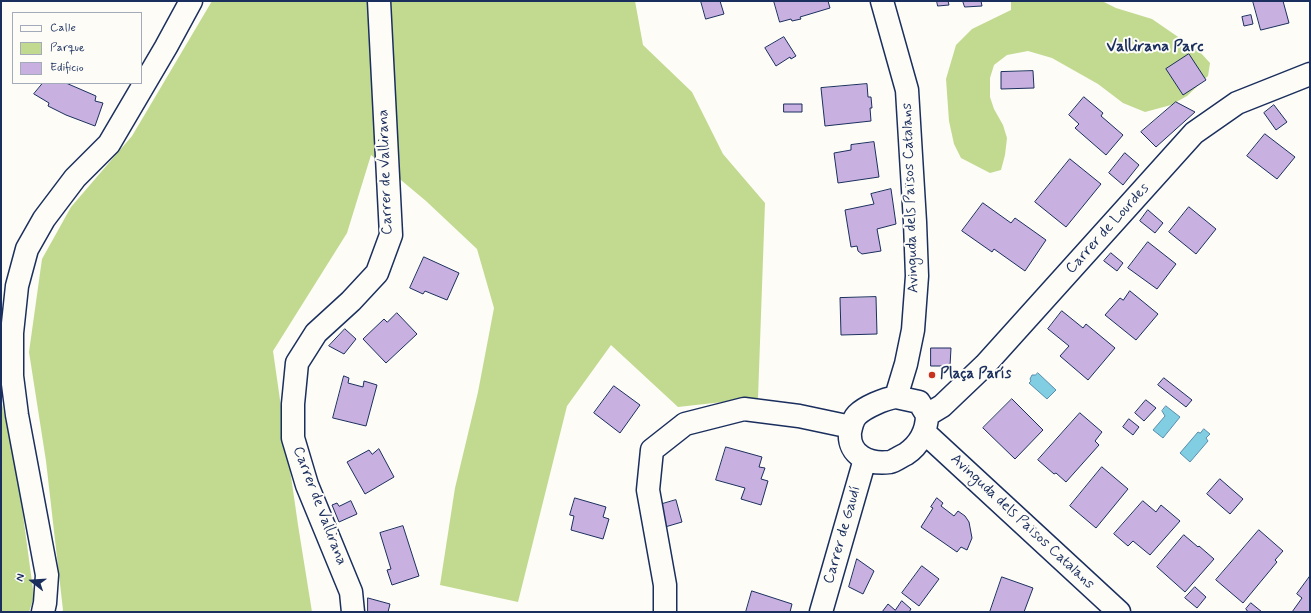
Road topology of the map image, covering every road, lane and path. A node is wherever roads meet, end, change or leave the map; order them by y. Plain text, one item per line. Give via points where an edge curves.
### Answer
1 (191, 1) edge
2 (379, 1) edge
3 (882, 1) edge
4 (1310, 74) edge
5 (896, 397) junction
6 (926, 423) junction
7 (851, 427) junction
8 (865, 459) junction
9 (43, 612) edge
10 (353, 612) edge
11 (665, 612) edge
12 (821, 612) edge
13 (1118, 612) edge

1 - 9 street via 109,144 75,178 44,219 27,249 17,286 12,333 12,376 47,574
2 - 10 street, Carrer de Vallirana via 391,235 377,273 316,333 297,363 293,404 293,438 307,485 351,592
3 - 5 street, Avinguda dels Països Catalans via 907,90 917,268 913,330
4 - 6 street, Carrer de Lourdes via 1237,103 1194,133 985,365
5 - 6 street via 919,402
5 - 7 street via 876,403 857,416
6 - 8 street via 912,450 891,462
6 - 13 street, Avinguda dels Països Catalans
7 - 8 street via 852,449
7 - 11 street via 799,416 744,409 685,424 652,450 648,490 665,585
8 - 12 street, Carrer de Gaudí

